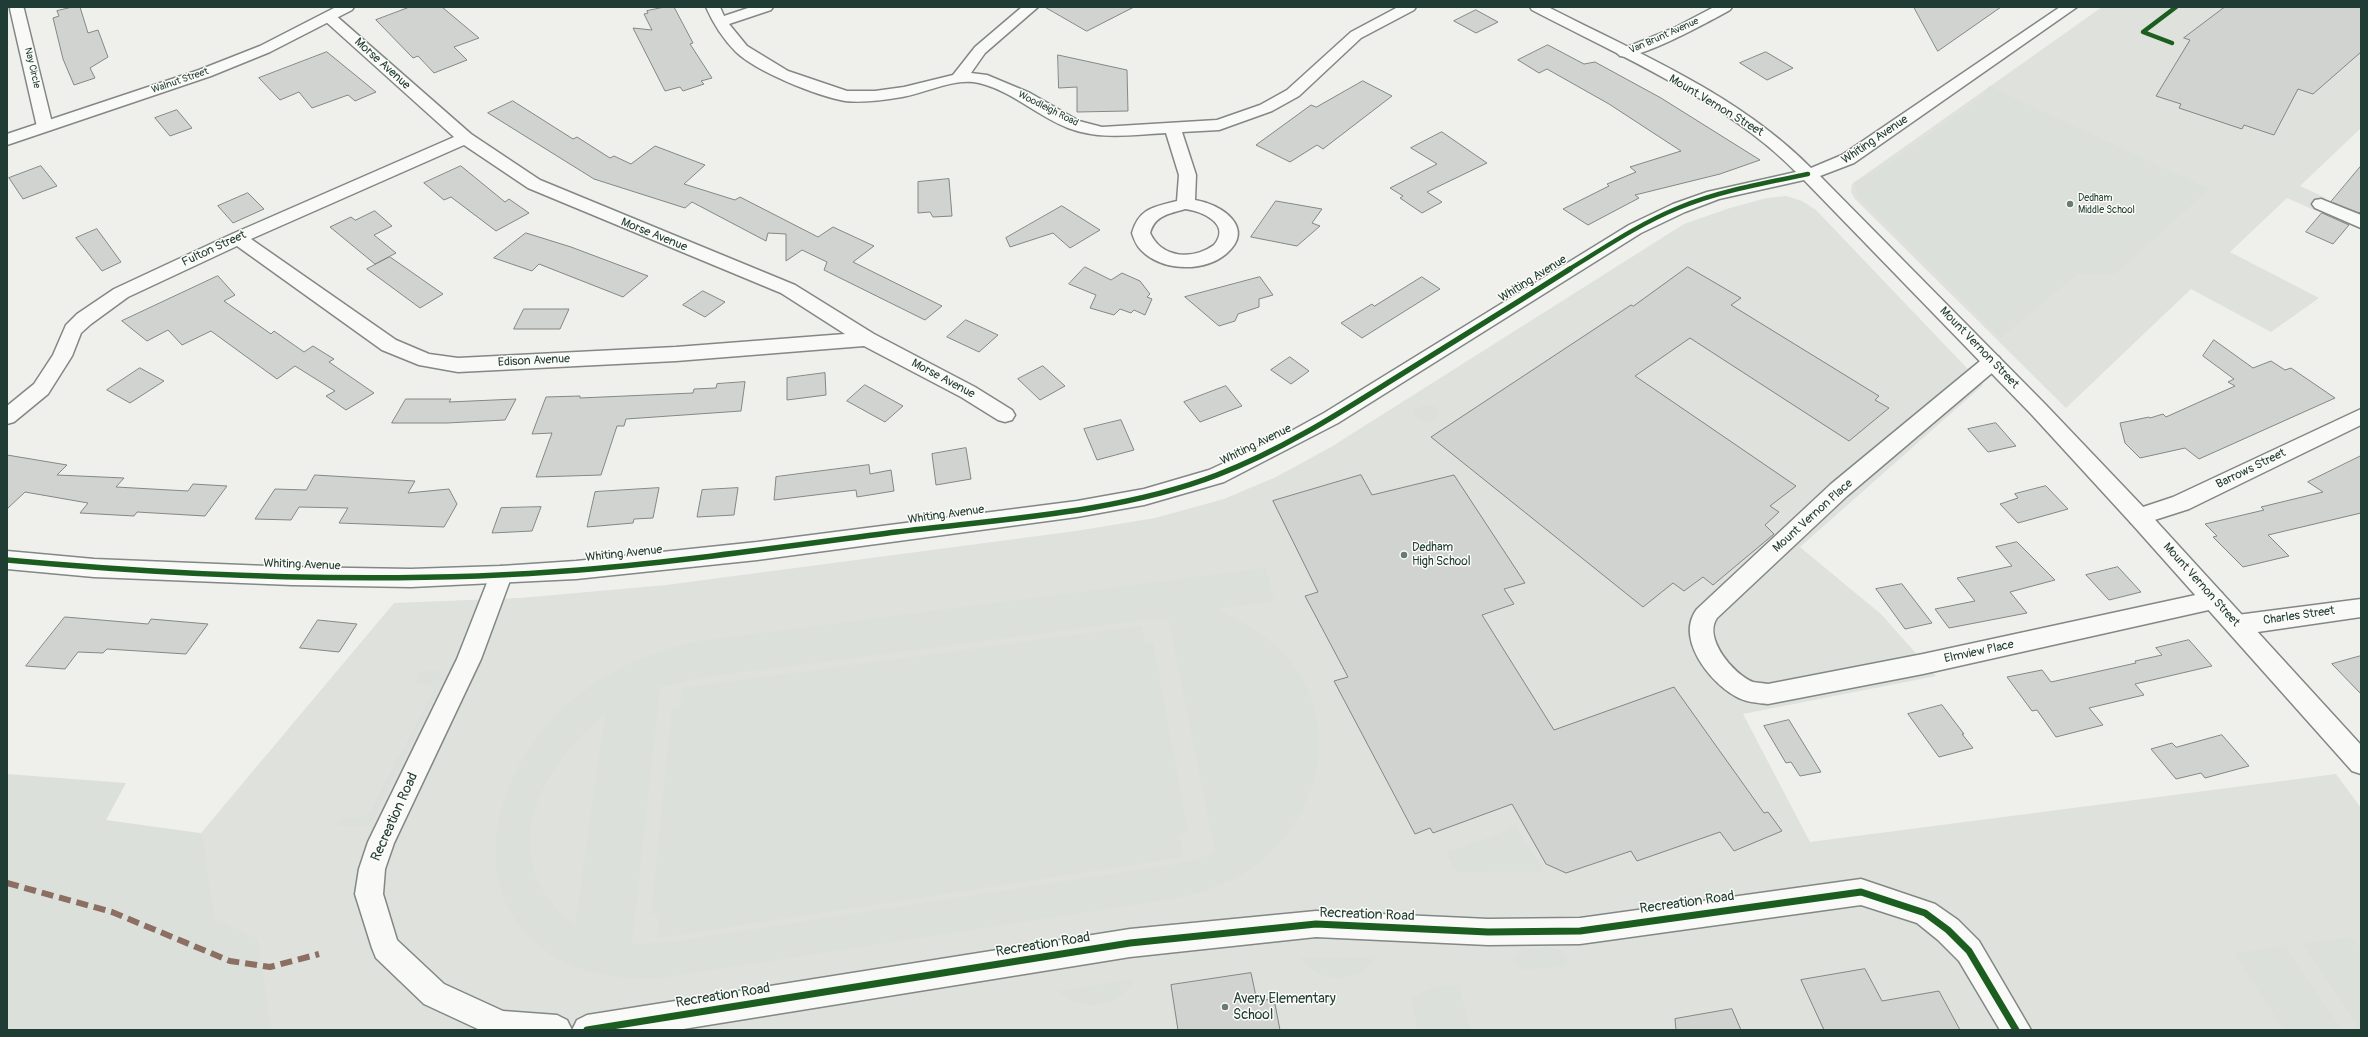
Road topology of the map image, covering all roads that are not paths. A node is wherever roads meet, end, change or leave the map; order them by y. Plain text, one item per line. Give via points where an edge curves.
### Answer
1 (347, 7) edge
2 (713, 7) edge
3 (766, 7) edge
4 (1031, 7) edge
5 (1409, 7) edge
6 (1537, 7) edge
7 (1725, 7) edge
8 (2070, 7) edge
9 (17, 9) dead end
10 (329, 17) junction
11 (720, 22) junction
12 (1625, 53) junction
13 (959, 78) junction
14 (45, 126) junction
15 (1173, 129) junction
16 (465, 138) junction
17 (7, 140) edge
18 (1808, 174) junction
19 (1185, 204) junction
20 (2321, 204) dead end
21 (2361, 222) edge
22 (238, 238) junction
23 (867, 339) junction
24 (1992, 362) junction
25 (1005, 415) dead end
26 (2361, 416) edge
27 (7, 417) edge
28 (2139, 517) junction
29 (7, 560) edge
30 (500, 575) junction
31 (2214, 600) junction
32 (2361, 608) edge
33 (2238, 625) junction
34 (1743, 689) joint
35 (2361, 763) edge
36 (558, 1030) edge
37 (587, 1030) edge
38 (2016, 1030) edge

1 - 10 street, Walnut Street
2 - 11 street, Woodleigh Road
3 - 11 street
4 - 13 street via 980,50
5 - 15 street, Woodleigh Road via 1356,35 1293,93 1266,108 1219,125
6 - 12 street, Mount Vernon Street
7 - 12 street, Van Brunt Avenue via 1678,31
8 - 18 street, Whiting Avenue via 1848,159 1833,167
9 - 14 street, Nay Circle
10 - 14 street, Walnut Street via 265,49 205,73
10 - 16 street, Morse Avenue
11 - 13 street, Woodleigh Road via 742,49 782,74 846,96 904,92
12 - 18 street, Mount Vernon Street via 1747,123 1787,153
13 - 15 street, Woodleigh Road via 980,78 1024,96 1073,124 1101,132
14 - 17 street, Walnut Street
15 - 19 street via 1187,169 1189,191
16 - 22 street, Fulton Street
16 - 23 street, Morse Avenue via 534,184 788,288
18 - 24 street, Mount Vernon Street
18 - 30 street, Whiting Avenue via 1691,202 1655,218 1318,425 1254,460 1180,488 1112,504 757,551 576,570
19 - 19 street via 1210,210 1221,216 1228,224 1228,242 1221,250 1210,256 1181,261 1166,259 1145,246 1140,232 1146,219 1168,207
20 - 21 street
22 - 23 street, Edison Avenue via 389,346 426,360 458,365 676,354
22 - 27 street, Fulton Street via 121,293 84,319 73,330 62,356 41,389
23 - 25 street, Morse Avenue via 968,392
24 - 28 street, Mount Vernon Street
24 - 34 street, Mount Vernon Place via 1839,490 1709,611 1701,622 1702,641 1728,678
26 - 28 street, Barrows Street via 2181,503
28 - 31 street, Mount Vernon Street
29 - 30 street, Whiting Avenue via 94,568 292,576 411,578
30 - 36 street, Recreation Road via 469,659 381,842 372,869 369,894 386,948 434,994 502,1025
31 - 33 street, Mount Vernon Street
31 - 34 street, Elmview Place via 1923,664 1768,694
32 - 33 street, Charles Street
33 - 35 street, Mount Vernon Street
37 - 38 street, Recreation Road via 1130,943 1316,924 1488,932 1580,931 1861,892 1925,914 1948,930 1969,951

